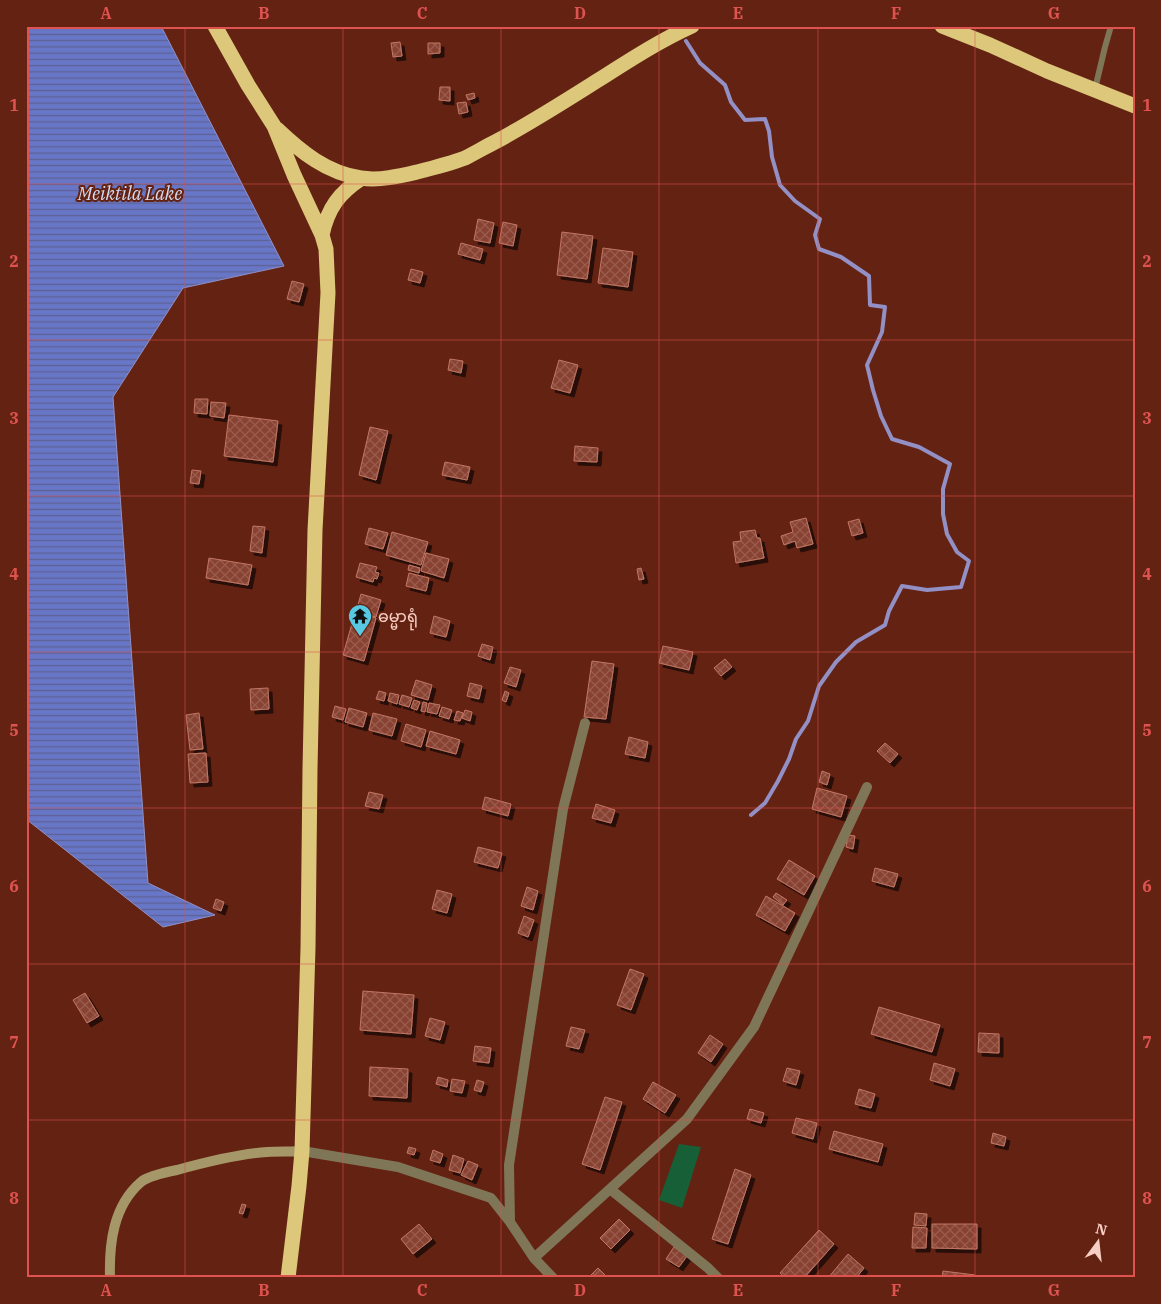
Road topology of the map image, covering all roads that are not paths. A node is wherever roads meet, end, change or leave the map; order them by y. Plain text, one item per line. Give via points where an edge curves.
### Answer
1 (215, 26) edge
2 (692, 26) edge
3 (942, 26) edge
4 (1112, 26) edge
5 (1095, 90) junction
6 (1135, 106) edge
7 (274, 126) junction
8 (362, 178) junction
9 (322, 235) junction
10 (586, 723) dead end
11 (867, 787) dead end
12 (302, 1151) junction
13 (610, 1189) junction
14 (510, 1222) junction
15 (534, 1258) junction
16 (110, 1278) edge
17 (288, 1278) edge
18 (553, 1278) edge
19 (718, 1278) edge

1 - 7 highway
2 - 8 highway via 651,46 516,131 465,157 404,175
3 - 5 highway
4 - 5 lane
5 - 6 highway
7 - 8 highway via 314,160
7 - 9 highway
8 - 9 highway via 335,202
9 - 12 highway via 326,249 328,293 315,546
10 - 14 street via 563,809 555,858 509,1165
11 - 13 street via 754,1027 687,1119
12 - 14 street via 398,1167 491,1198
12 - 16 street via 267,1152 217,1160 142,1181 125,1201 115,1222
12 - 17 highway
13 - 15 street
13 - 19 street
14 - 15 street
15 - 18 street

